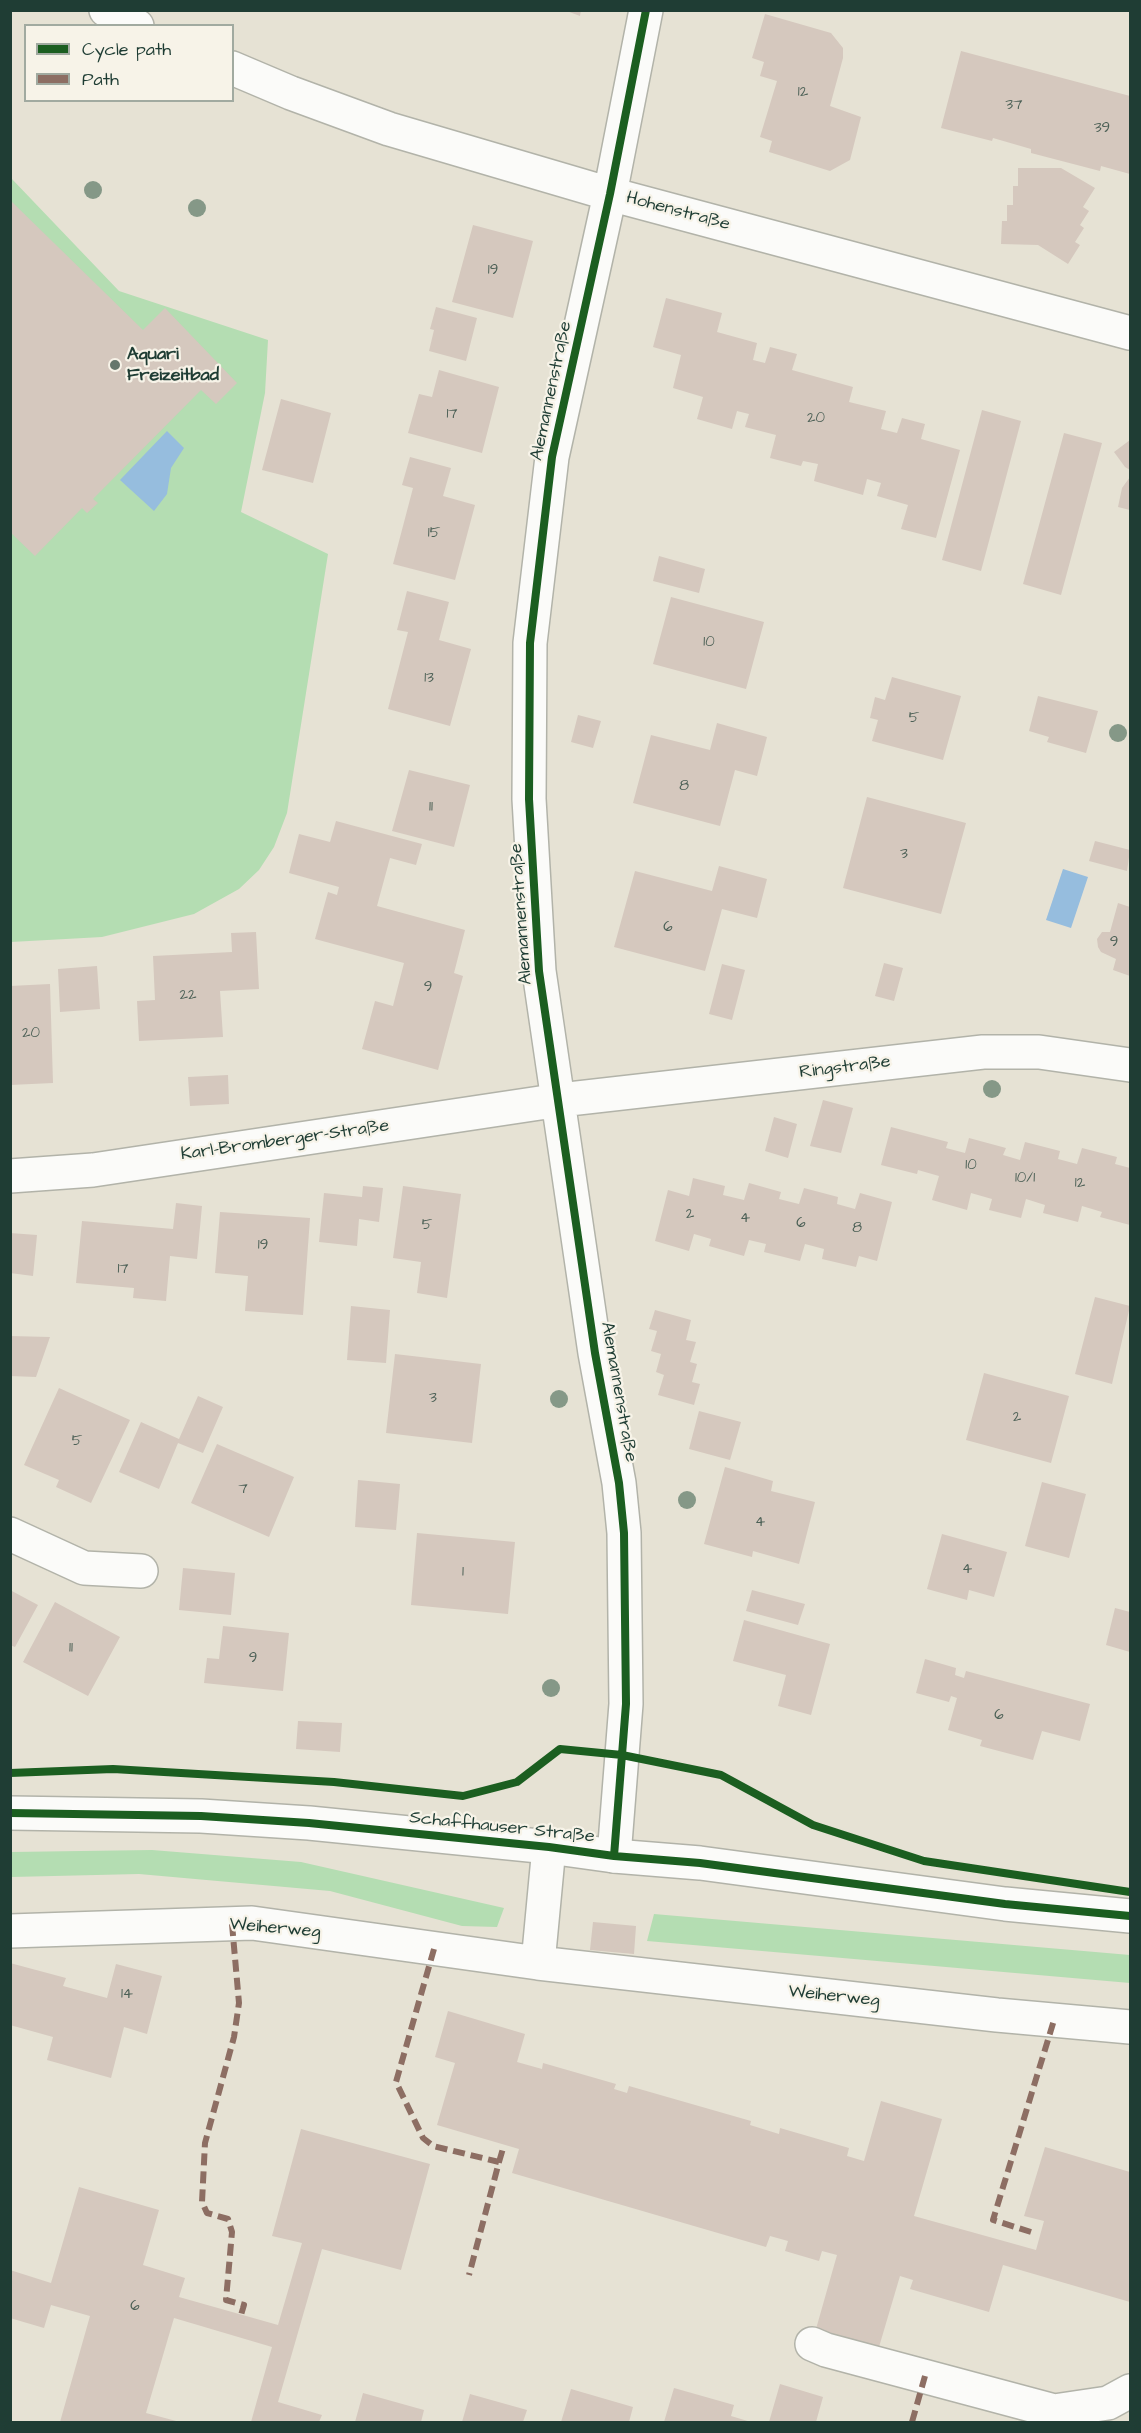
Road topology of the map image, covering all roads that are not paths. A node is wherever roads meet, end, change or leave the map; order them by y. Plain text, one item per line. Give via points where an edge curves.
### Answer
1 (106, 10) edge
2 (646, 10) edge
3 (133, 24) edge
4 (234, 69) edge
5 (610, 194) junction
6 (1131, 333) edge
7 (1131, 1065) edge
8 (560, 1100) junction
9 (10, 1176) edge
10 (10, 1534) edge
11 (141, 1571) dead end
12 (10, 1813) edge
13 (549, 1847) junction
14 (614, 1856) junction
15 (1131, 1916) edge
16 (10, 1931) edge
17 (538, 1963) junction
18 (1131, 2027) edge
19 (812, 2344) dead end
20 (1131, 2391) edge

1 - 3 street
2 - 5 street, Alemannenstraße
4 - 5 street, Hohenstraße via 388,129
5 - 6 street, Hohenstraße
5 - 8 street, Alemannenstraße via 552,457 530,643 528,799 534,891 540,971
7 - 8 street, Ringstraße via 1039,1052 983,1052
8 - 9 street, Karl-Bromberger-Straße via 93,1170
8 - 14 street, Alemannenstraße via 624,1533 626,1704
10 - 11 street via 84,1568
12 - 13 street, Schaffhauser Straße via 201,1816
13 - 14 street, Schaffhauser Straße
13 - 17 street
14 - 15 street, Schaffhauser Straße
16 - 17 street, Weiherweg via 252,1923
17 - 18 street, Weiherweg
19 - 20 street via 1054,2411 1108,2403

